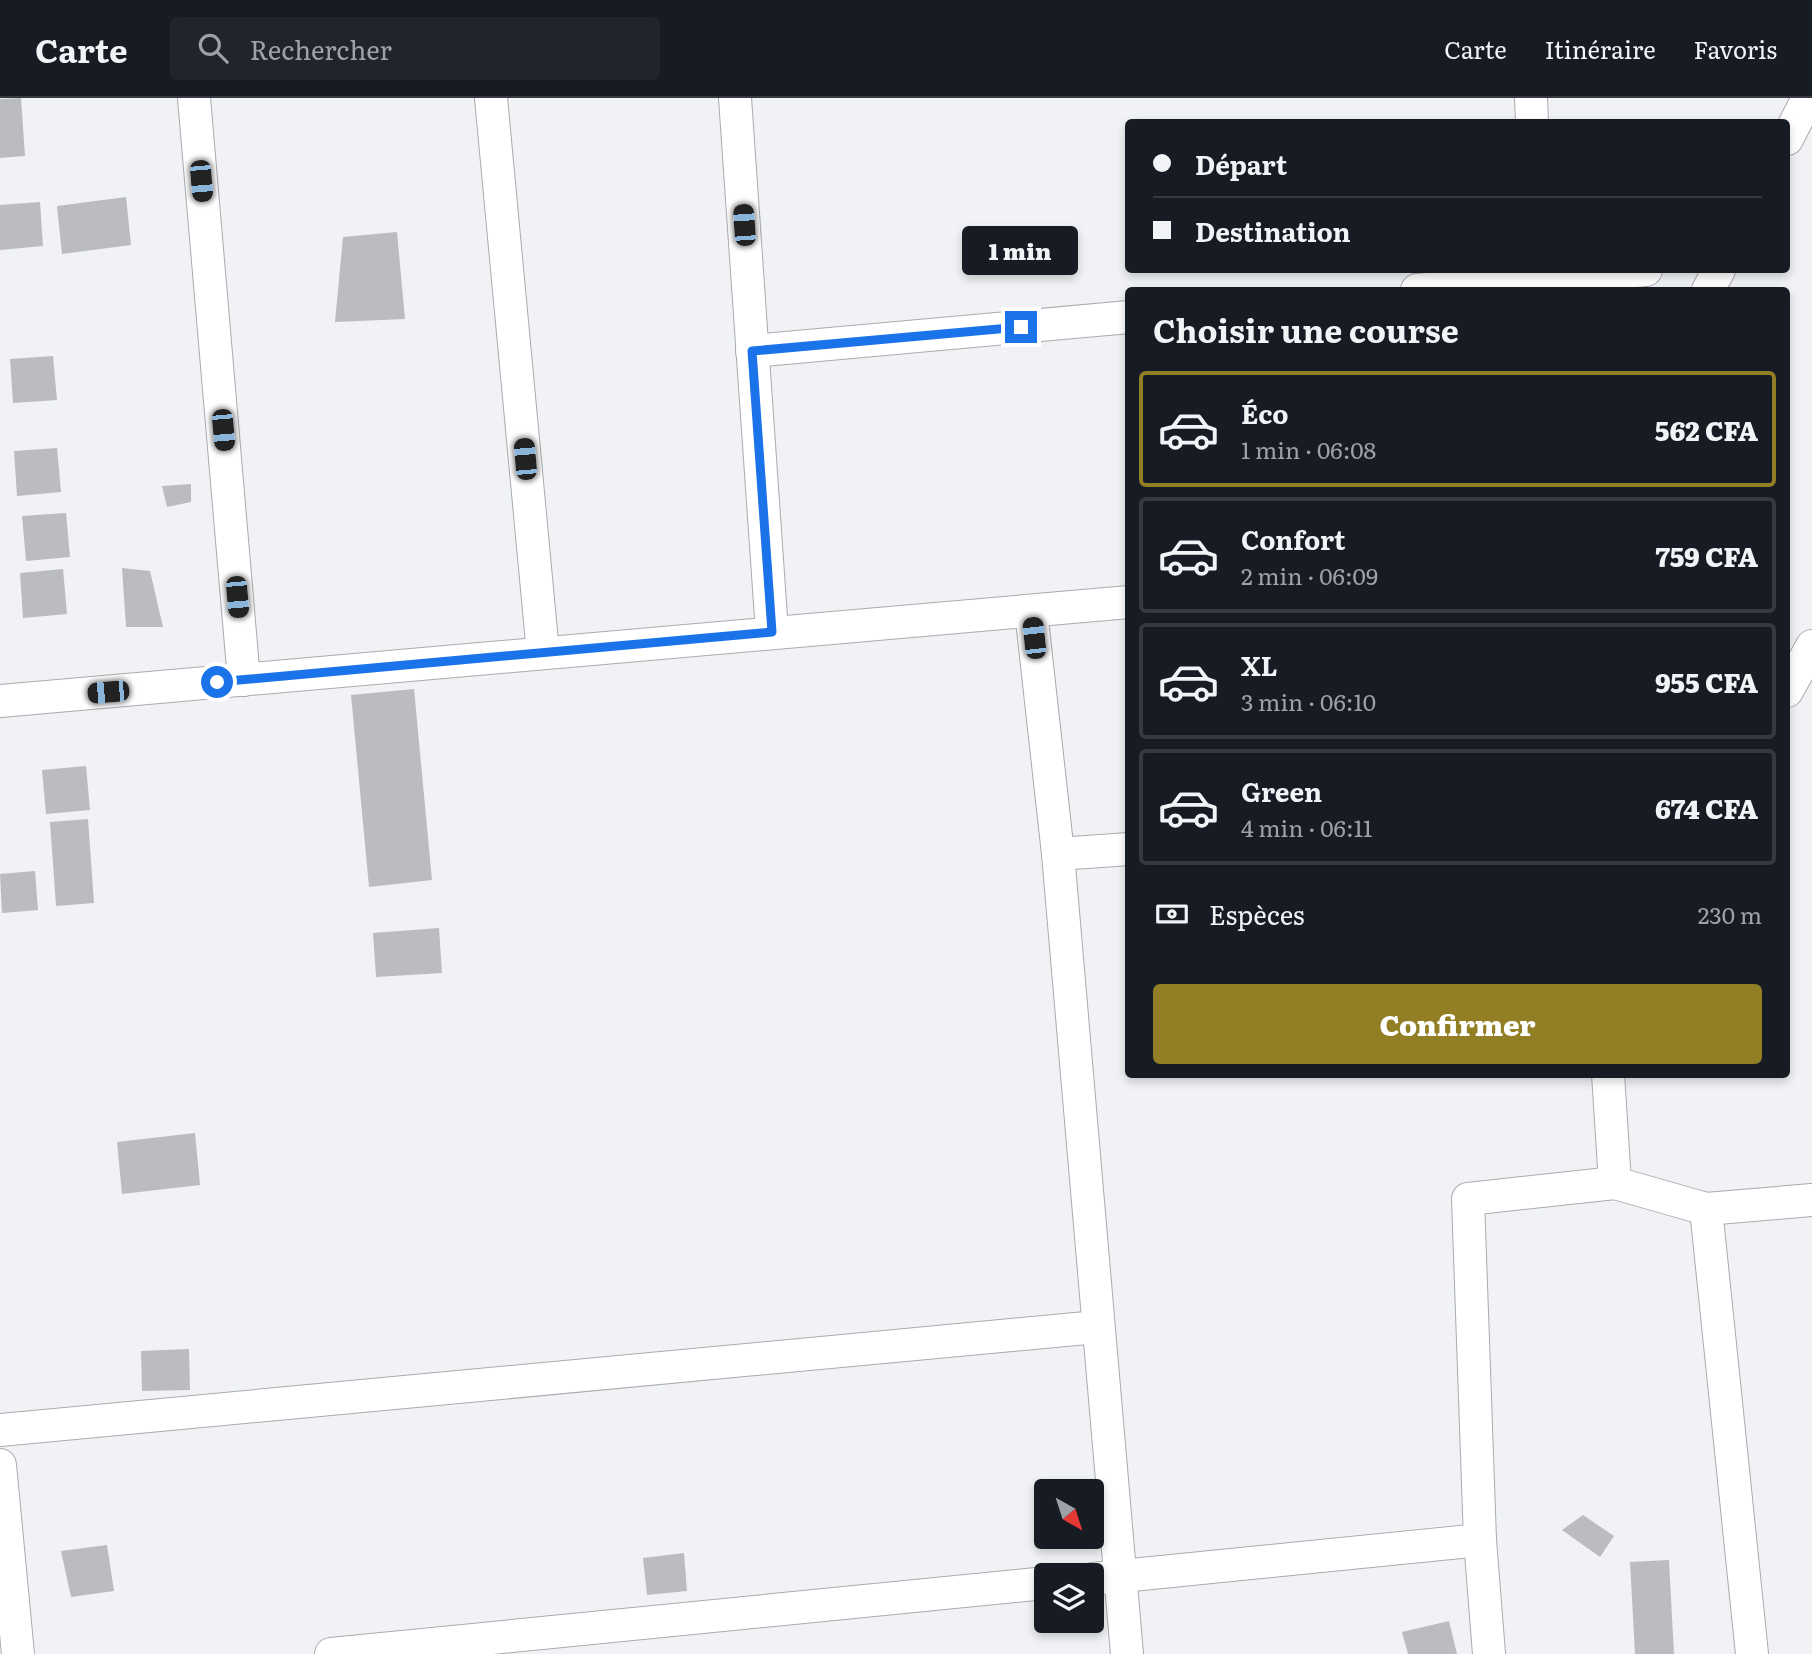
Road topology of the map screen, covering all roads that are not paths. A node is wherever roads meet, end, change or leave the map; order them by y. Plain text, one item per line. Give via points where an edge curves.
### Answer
1 (194, 98) edge
2 (491, 98) edge
3 (735, 98) edge
4 (1531, 98) edge
5 (1808, 98) edge
6 (1532, 119) edge
7 (1790, 133) edge
8 (1616, 273) edge
9 (1545, 280) edge
10 (1455, 287) edge
11 (1125, 317) edge
12 (752, 351) junction
13 (1125, 602) edge
14 (1031, 611) junction
15 (772, 632) junction
16 (1812, 646) edge
17 (543, 653) junction
18 (244, 680) junction
19 (1790, 686) edge
20 (0, 701) edge
21 (1125, 849) edge
22 (1058, 854) junction
23 (1608, 1078) edge
24 (1615, 1183) junction
25 (1812, 1200) edge
26 (1706, 1209) junction
27 (1097, 1327) junction
28 (0, 1430) edge
29 (0, 1465) edge
30 (1480, 1541) junction
31 (1106, 1577) edge
32 (1034, 1584) edge
33 (18, 1654) edge
34 (331, 1654) edge
35 (1127, 1654) edge
36 (1489, 1654) edge
37 (1752, 1654) edge

1 - 18 street
2 - 17 street
3 - 12 street
4 - 6 street
5 - 7 street
8 - 9 street
9 - 10 street
11 - 12 street
12 - 15 street
13 - 14 street
14 - 15 street
14 - 22 street
15 - 17 street
16 - 19 street
17 - 18 street
18 - 20 street
21 - 22 street
22 - 27 street
23 - 24 street
24 - 26 street
24 - 30 street via 1468,1199
25 - 26 street
26 - 37 street
27 - 28 street
27 - 31 street
29 - 33 street
30 - 31 street
30 - 36 street
31 - 35 street
32 - 34 street

